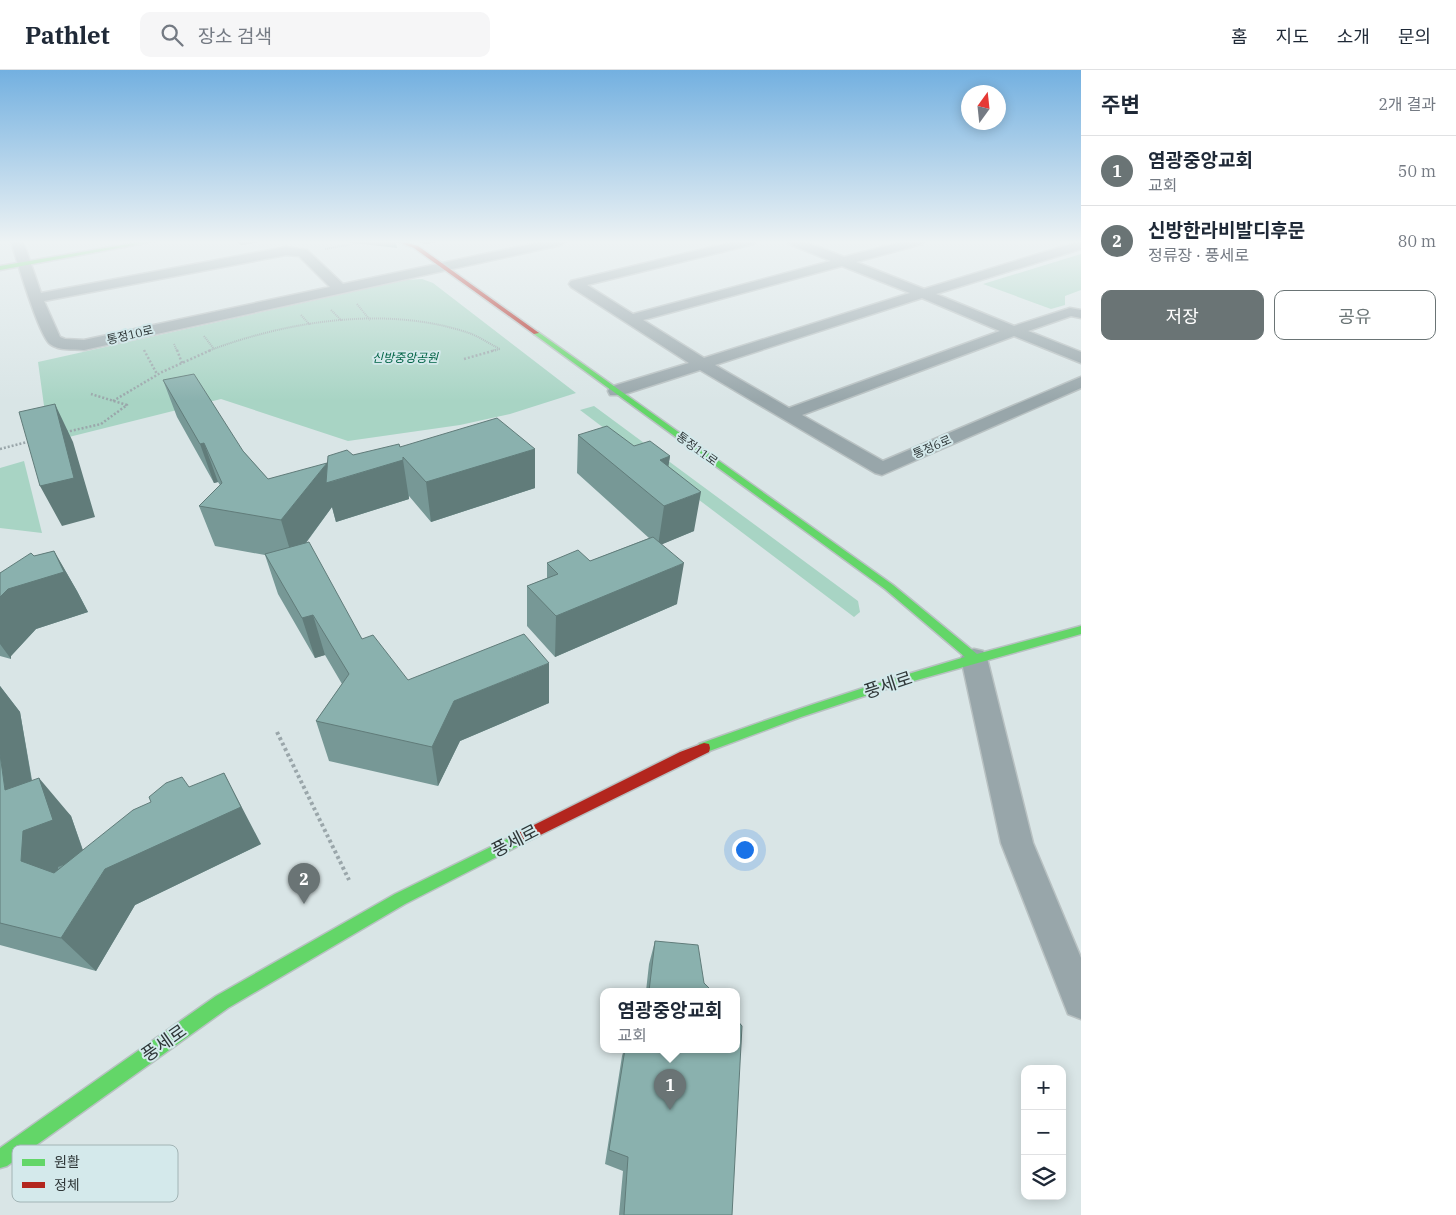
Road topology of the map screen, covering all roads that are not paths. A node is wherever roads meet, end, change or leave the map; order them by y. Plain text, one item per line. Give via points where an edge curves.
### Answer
1 (35, 294) edge
2 (54, 294) edge
3 (310, 294) edge
4 (480, 294) edge
5 (593, 294) edge
6 (723, 294) edge
7 (921, 294) edge
8 (923, 294) edge
9 (36, 298) junction
10 (1081, 314) edge
11 (632, 319) junction
12 (1013, 330) junction
13 (1081, 358) edge
14 (702, 364) junction
15 (1081, 382) edge
16 (616, 391) junction
17 (788, 414) junction
18 (1081, 630) edge
19 (974, 658) junction
20 (1081, 1001) edge
21 (20, 1145) edge
22 (12, 1151) edge
23 (0, 1159) edge

1 - 9 street, 통정10로
2 - 9 street
3 - 9 street, 통정10로 via 94,343 72,345 54,340
4 - 16 street, 통정11로
5 - 11 street, 통정6로
6 - 11 street
7 - 14 street
8 - 12 street
10 - 12 street via 1070,312
11 - 14 street, 통정6로
12 - 13 street
12 - 17 street
14 - 16 street
14 - 17 street, 통정6로
15 - 17 street, 통정6로 via 882,469
16 - 19 street, 통정11로 via 889,586
18 - 19 street, 풍세로
19 - 20 street via 1017,843
19 - 21 street, 풍세로 via 771,722 685,756 400,899 222,1002
22 - 23 street, 풍세로

